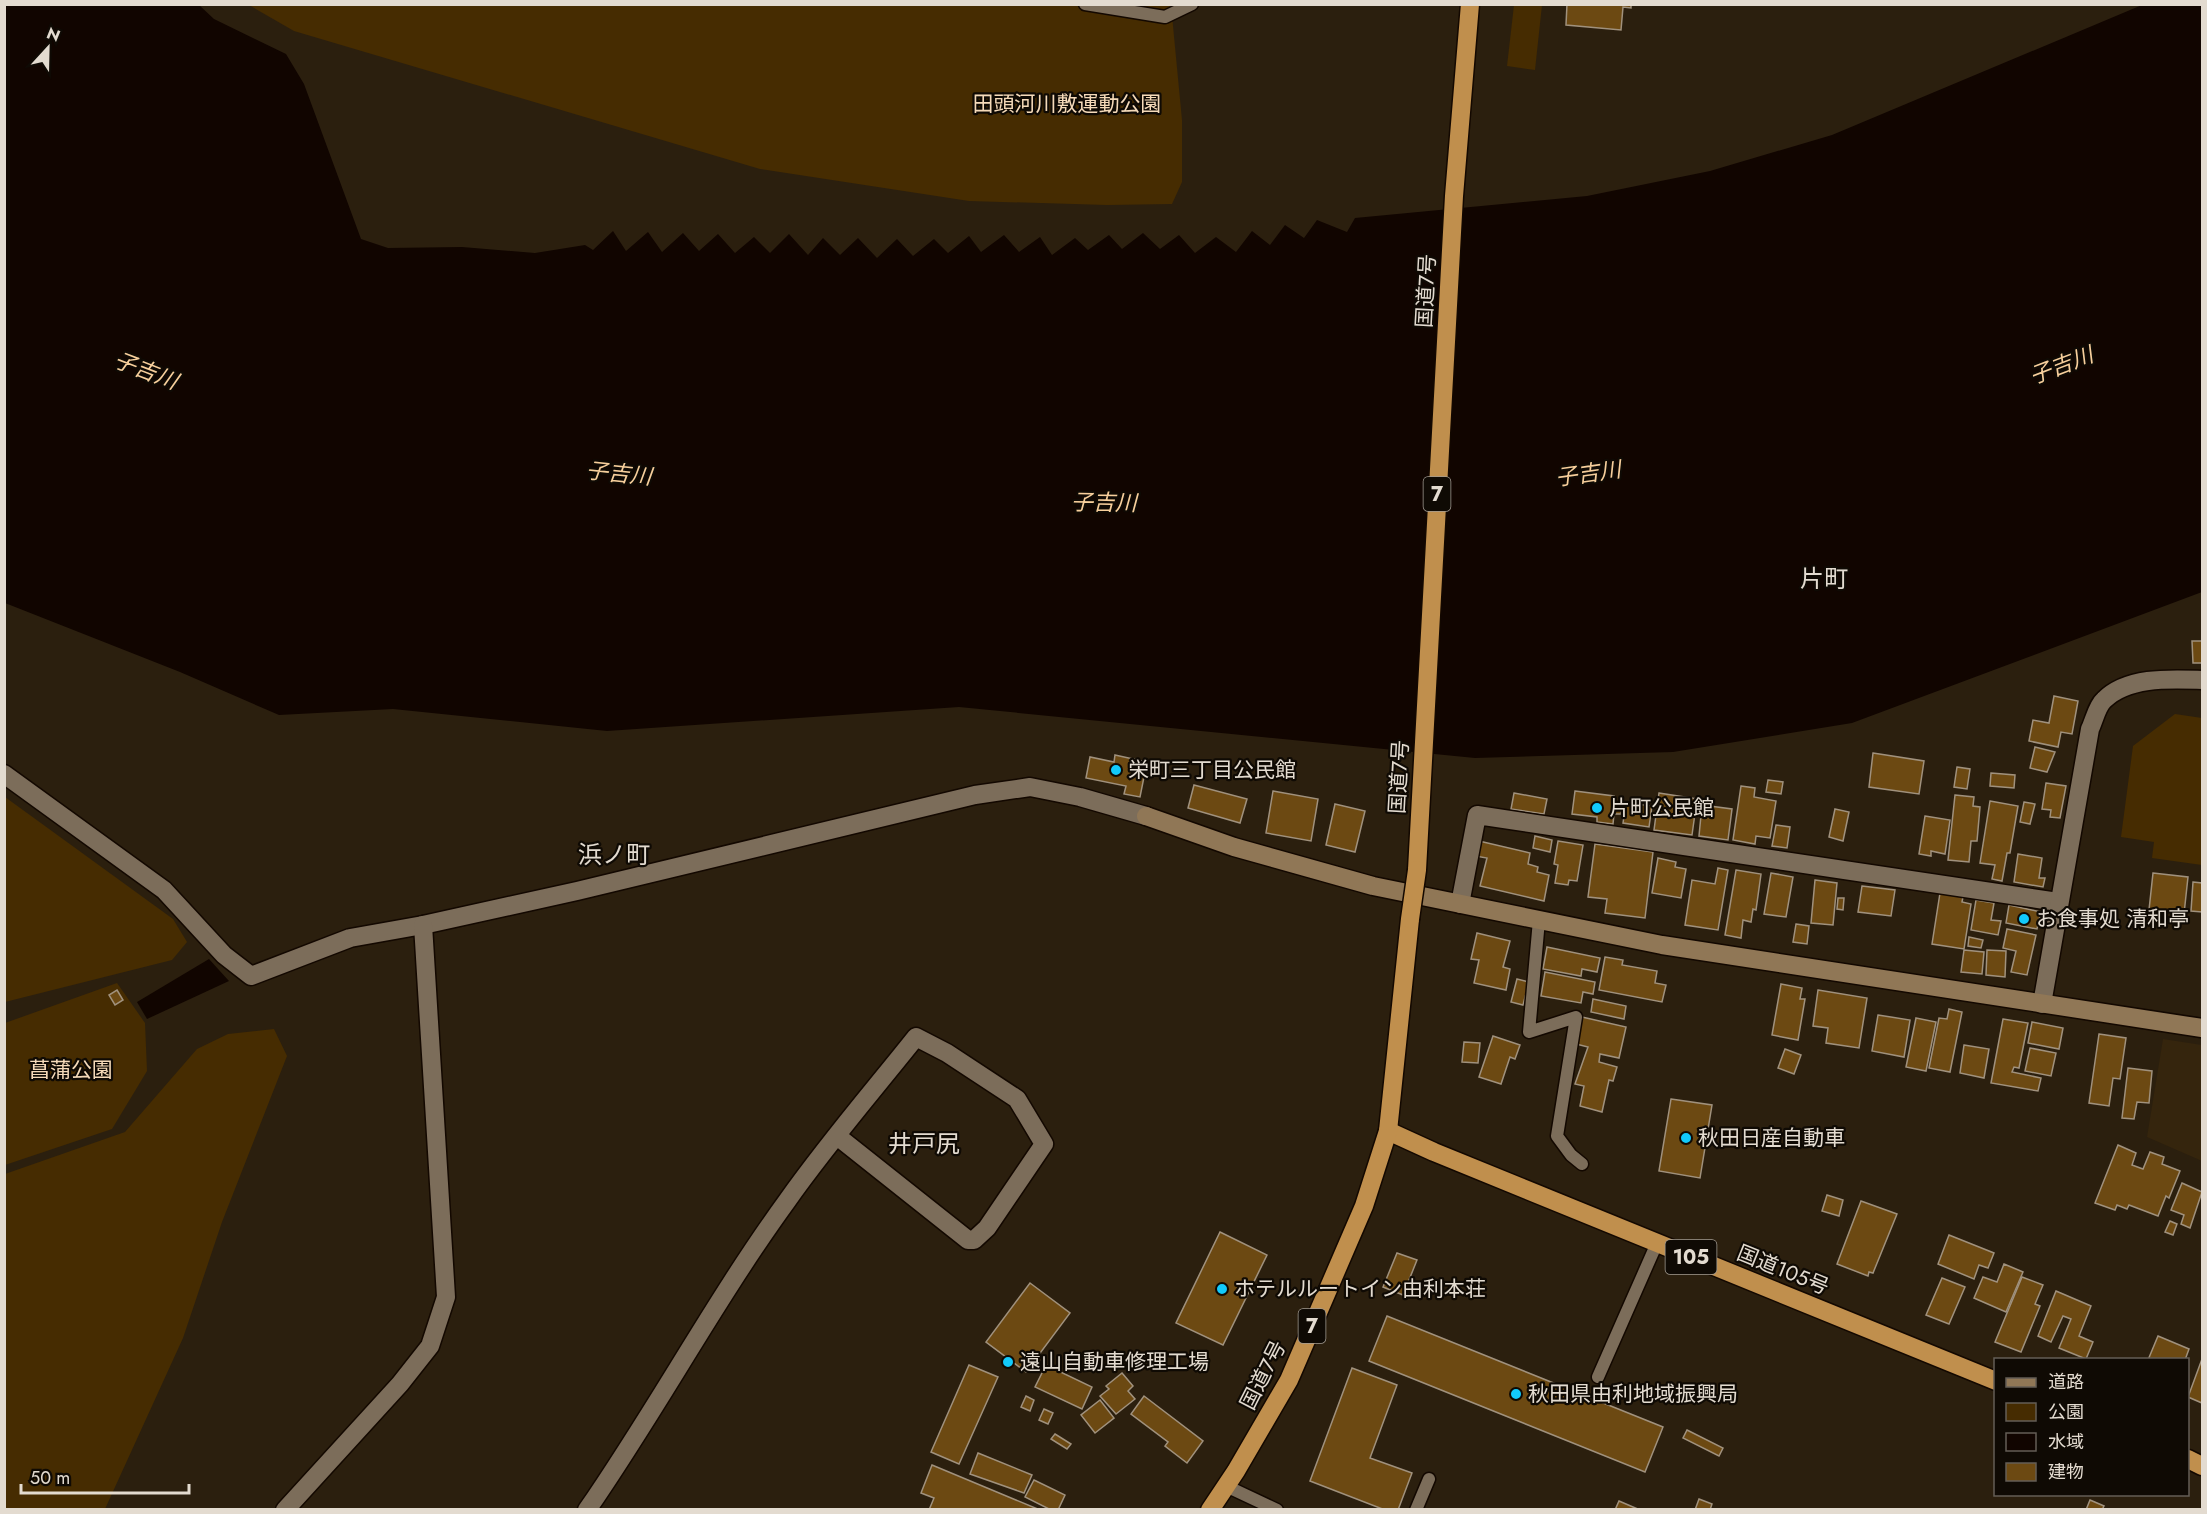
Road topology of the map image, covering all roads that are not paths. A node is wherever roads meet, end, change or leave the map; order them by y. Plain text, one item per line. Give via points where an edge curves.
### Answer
1 (1085, 4) edge
2 (1192, 4) edge
3 (1470, 4) edge
4 (2202, 680) edge
5 (4, 774) edge
6 (2058, 902) junction
7 (1460, 904) junction
8 (1539, 920) junction
9 (423, 925) junction
10 (2042, 1004) junction
11 (2202, 1028) edge
12 (1388, 1131) junction
13 (837, 1136) junction
14 (1582, 1164) dead end
15 (1657, 1243) junction
16 (1598, 1377) dead end
17 (1994, 1381) edge
18 (1429, 1479) dead end
19 (1226, 1486) junction
20 (285, 1509) edge
21 (587, 1509) edge
22 (1210, 1509) edge
23 (1277, 1509) edge
24 (1416, 1509) edge

1 - 2 lane via 1165,17
3 - 12 highway, 国道7号 / 7, bridge via 1454,196 1417,870
4 - 6 street via 2160,679 2126,687 2103,700 2090,729
5 - 9 street via 164,890 224,955 251,975 350,938
6 - 7 street via 1478,815
6 - 10 street
7 - 8 street
7 - 9 street via 1374,886 1234,847 1080,797 1030,787 923,807
8 - 10 street via 1662,945
8 - 14 lane via 1529,1032 1576,1017 1557,1136
9 - 20 street via 446,1297 430,1346
10 - 11 street
12 - 15 highway, 国道105号 / 105
12 - 19 highway, 国道7号 / 7 via 1364,1206 1289,1380
13 - 13 street via 916,1037 1017,1099 1044,1144 987,1228 974,1240 968,1240
13 - 21 street via 786,1201
15 - 16 lane
15 - 17 highway, 国道105号 / 105
18 - 24 lane
19 - 22 highway, 国道7号 / 7
19 - 23 lane

